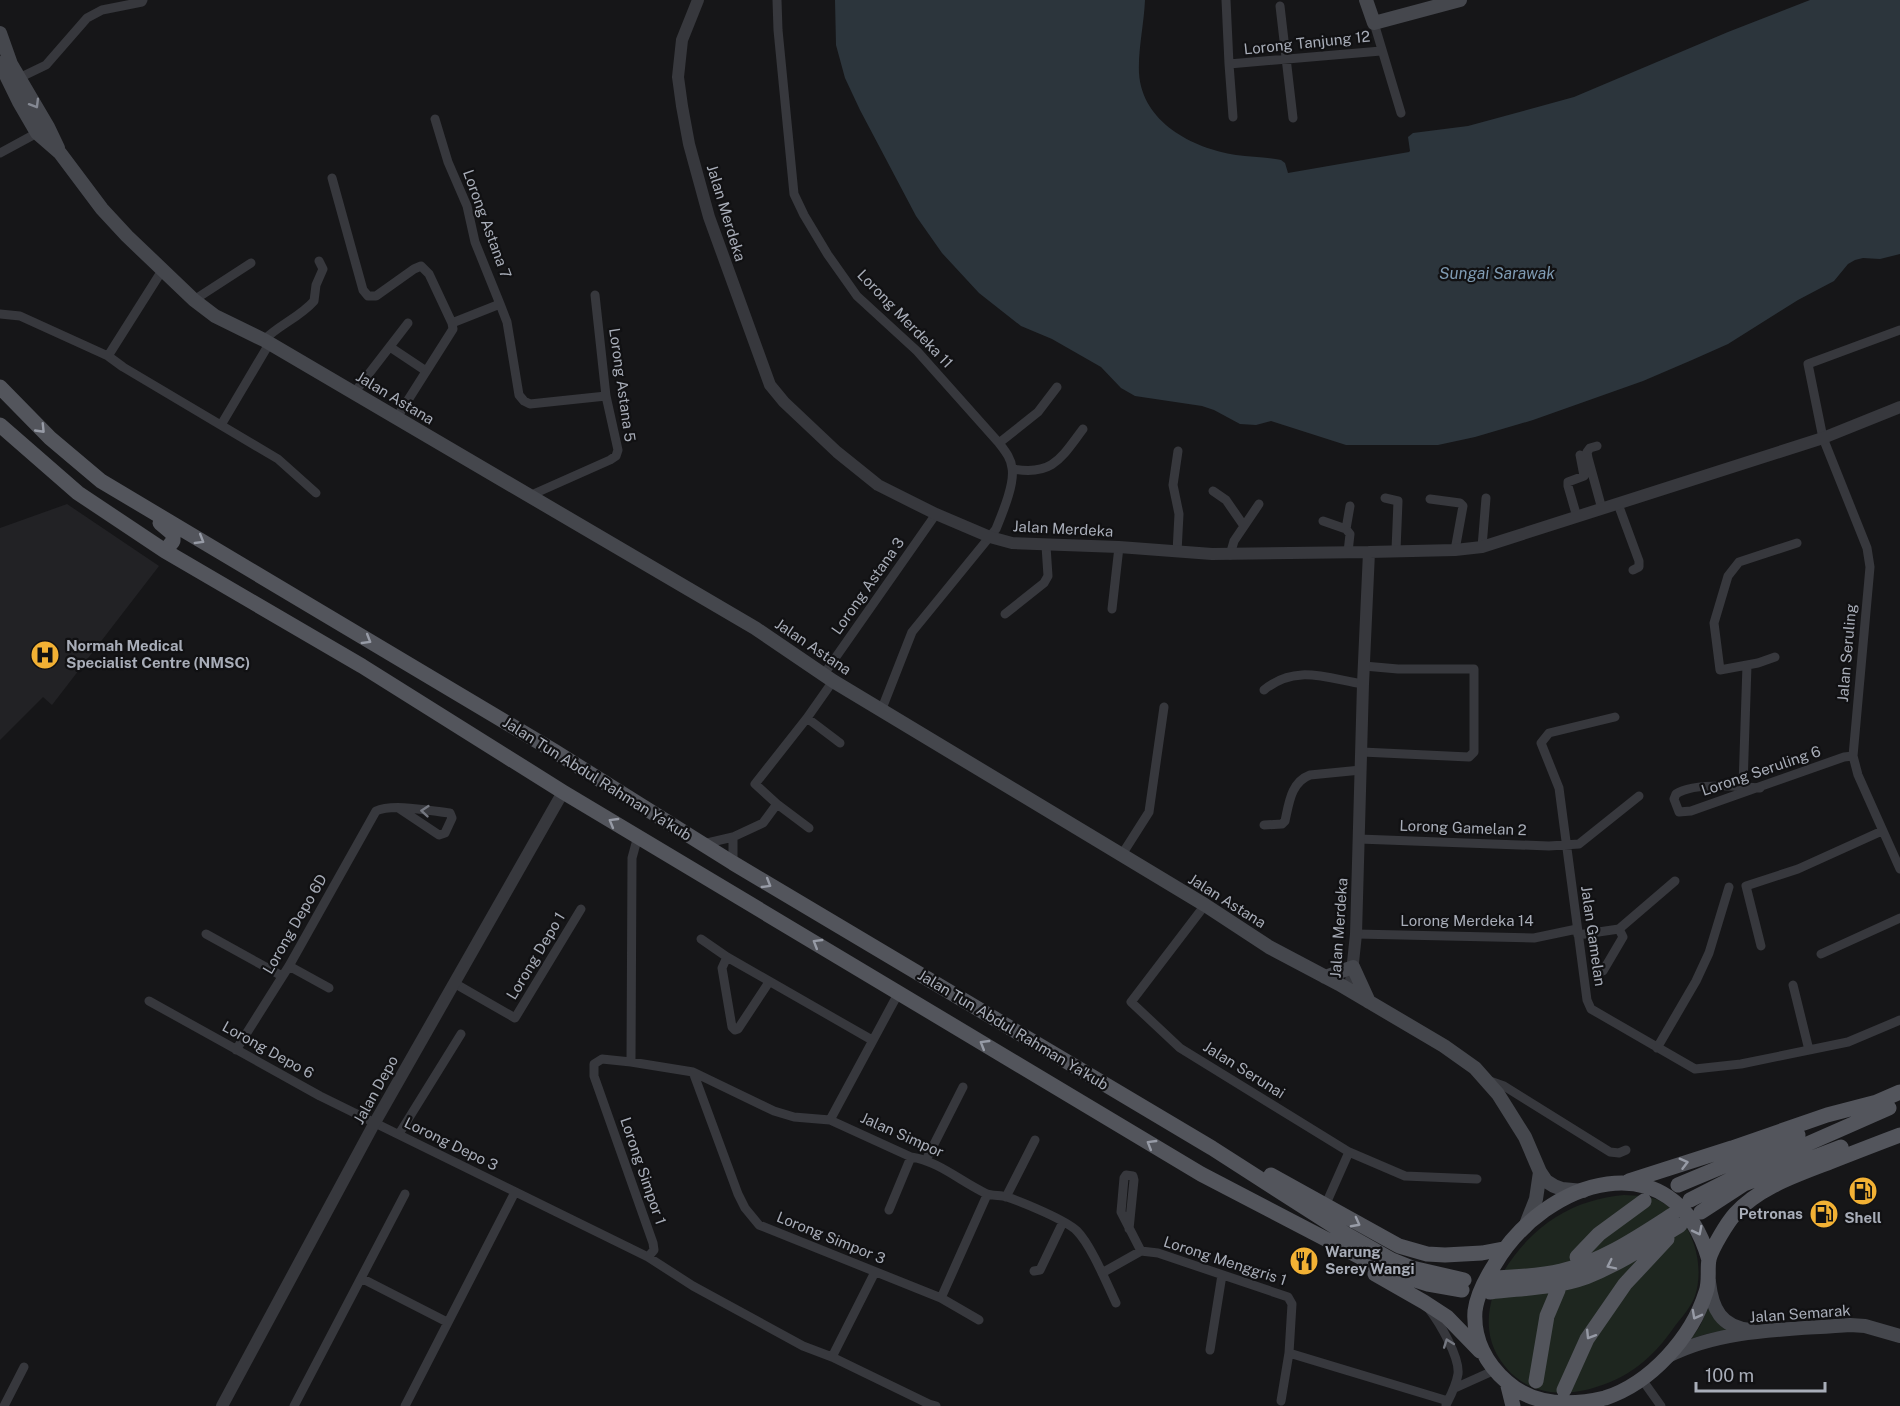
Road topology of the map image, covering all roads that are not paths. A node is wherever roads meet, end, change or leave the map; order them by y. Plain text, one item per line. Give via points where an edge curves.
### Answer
1 (143, 0) edge
2 (698, 0) edge
3 (777, 0) edge
4 (1226, 0) edge
5 (1366, 0) edge
6 (1460, 0) edge
7 (1280, 6) dead end
8 (1374, 23) junction
9 (0, 33) edge
10 (1381, 51) junction
11 (1286, 60) junction
12 (3, 64) edge
13 (1229, 64) junction
14 (19, 78) junction
15 (1401, 113) dead end
16 (1233, 117) dead end
17 (1293, 118) dead end
18 (435, 119) dead end
19 (37, 132) junction
20 (0, 153) edge
21 (60, 153) junction
22 (332, 178) dead end
23 (319, 261) dead end
24 (251, 263) dead end
25 (163, 269) junction
26 (595, 295) dead end
27 (194, 300) junction
28 (500, 304) junction
29 (0, 314) edge
30 (408, 322) dead end
31 (452, 323) junction
32 (1900, 330) edge
33 (267, 342) junction
34 (390, 347) junction
35 (108, 356) junction
36 (426, 371) junction
37 (0, 387) edge
38 (1057, 387) dead end
39 (354, 393) junction
40 (606, 396) junction
41 (1900, 407) edge
42 (396, 419) junction
43 (221, 424) junction
44 (0, 425) edge
45 (1083, 429) dead end
46 (1823, 438) junction
47 (999, 443) junction
48 (1597, 446) dead end
49 (1178, 451) dead end
50 (1580, 455) dead end
51 (1013, 470) junction
52 (101, 481) junction
53 (1213, 491) dead end
54 (316, 493) dead end
55 (529, 496) junction
56 (1385, 498) dead end
57 (1486, 498) dead end
58 (1430, 499) dead end
59 (1259, 504) dead end
60 (1618, 504) junction
61 (1350, 506) dead end
62 (1602, 509) junction
63 (936, 514) junction
64 (1577, 517) junction
65 (1323, 521) dead end
66 (1244, 526) junction
67 (1346, 529) junction
68 (990, 537) junction
69 (1797, 543) dead end
70 (1046, 546) junction
71 (1482, 547) junction
72 (1119, 548) junction
73 (1396, 550) junction
74 (1455, 550) junction
75 (165, 551) junction
76 (1177, 552) junction
77 (1348, 552) junction
78 (1369, 552) junction
79 (1230, 555) junction
80 (1633, 570) dead end
81 (1112, 609) dead end
82 (1005, 614) dead end
83 (1775, 657) dead end
84 (1748, 665) junction
85 (1364, 666) junction
86 (829, 678) junction
87 (1363, 684) junction
88 (1264, 690) dead end
89 (1164, 707) dead end
90 (881, 711) junction
91 (1615, 717) dead end
92 (807, 718) junction
93 (840, 743) dead end
94 (1362, 752) junction
95 (1853, 756) junction
96 (1361, 770) junction
97 (1743, 786) junction
98 (1760, 788) junction
99 (563, 792) junction
100 (1639, 796) dead end
101 (777, 804) junction
102 (400, 809) junction
103 (1264, 825) dead end
104 (809, 828) dead end
105 (1882, 831) junction
106 (638, 836) junction
107 (733, 837) junction
108 (1359, 839) junction
109 (703, 844) junction
110 (1566, 844) junction
111 (1895, 847) edge
112 (1121, 856) junction
113 (733, 863) junction
114 (1900, 870) edge
115 (1675, 881) dead end
116 (1729, 887) dead end
117 (1205, 905) junction
118 (581, 909) dead end
119 (1900, 918) edge
120 (1619, 929) junction
121 (1578, 932) junction
122 (206, 934) dead end
123 (1356, 934) junction
124 (701, 939) dead end
125 (1761, 946) dead end
126 (1821, 954) dead end
127 (727, 957) junction
128 (288, 966) junction
129 (1353, 967) junction
130 (1603, 971) dead end
131 (282, 976) junction
132 (1325, 977) junction
133 (769, 982) junction
134 (454, 983) junction
135 (1793, 985) dead end
136 (328, 988) dead end
137 (1350, 991) junction
138 (899, 992) junction
139 (149, 1001) dead end
140 (1369, 1002) junction
141 (1900, 1020) edge
142 (461, 1034) dead end
143 (872, 1040) junction
144 (1658, 1048) junction
145 (236, 1050) junction
146 (1809, 1050) junction
147 (602, 1059) joint
148 (631, 1062) junction
149 (693, 1072) junction
150 (1487, 1080) junction
151 (963, 1087) dead end
152 (1900, 1092) edge
153 (1877, 1102) junction
154 (1900, 1103) edge
155 (830, 1120) junction
156 (374, 1124) junction
157 (1900, 1124) edge
158 (399, 1134) junction
159 (1900, 1135) edge
160 (1035, 1140) dead end
161 (1212, 1148) junction
162 (1626, 1150) dead end
163 (1349, 1152) junction
164 (911, 1157) junction
165 (926, 1160) junction
166 (1540, 1172) junction
167 (1201, 1174) junction
168 (1477, 1179) dead end
169 (1628, 1181) junction
170 (1678, 1185) dead end
171 (1583, 1191) junction
172 (515, 1192) junction
173 (405, 1194) dead end
174 (987, 1195) junction
175 (1006, 1197) junction
176 (1690, 1200) dead end
177 (1644, 1201) dead end
178 (1325, 1206) junction
179 (889, 1210) dead end
180 (1701, 1212) dead end
181 (1063, 1222) junction
182 (1525, 1227) junction
183 (1129, 1230) junction
184 (1503, 1249) junction
185 (1141, 1251) junction
186 (648, 1257) junction
187 (1577, 1257) dead end
188 (1709, 1260) junction
189 (1034, 1271) dead end
190 (875, 1272) junction
191 (1102, 1273) junction
192 (1222, 1275) junction
193 (361, 1278) junction
194 (1709, 1282) junction
195 (1493, 1285) dead end
196 (1558, 1290) dead end
197 (940, 1298) junction
198 (1424, 1302) junction
199 (1116, 1303) dead end
200 (979, 1320) dead end
201 (447, 1322) junction
202 (1764, 1332) junction
203 (1900, 1336) edge
204 (1210, 1350) dead end
205 (1289, 1353) junction
206 (1667, 1356) junction
207 (832, 1357) junction
208 (1491, 1364) junction
209 (24, 1367) dead end
210 (1536, 1381) dead end
211 (1507, 1382) junction
212 (1637, 1382) junction
213 (1455, 1388) junction
214 (1564, 1390) dead end
215 (1281, 1401) dead end
216 (1446, 1404) edge
217 (4, 1406) edge
218 (222, 1406) edge
219 (294, 1406) edge
220 (405, 1406) edge
221 (936, 1406) edge
222 (1513, 1406) edge
223 (1608, 1406) edge
224 (1661, 1406) edge

1 - 14 street via 102,10 87,18 46,65
2 - 63 street, Jalan Merdeka via 682,40 678,77 689,144 709,217 770,385 837,452 878,484
3 - 47 street, Lorong Merdeka 11 via 794,194 804,215 857,296 917,351
4 - 13 street, Lorong Tanjung 12
5 - 8 main road
6 - 8 main road
7 - 11 street
8 - 10 street, Lorong Tanjung 12
9 - 12 main road, Jalan Astana
10 - 11 street, Lorong Tanjung 12
10 - 15 street, Lorong Tanjung 12
11 - 13 street, Lorong Tanjung 12
11 - 17 street
12 - 14 main road, Jalan Astana
12 - 19 main road, Jalan Astana via 6,83
13 - 16 street
14 -> 21 main road, Jalan Astana
18 - 28 street, Lorong Astana 7 via 467,206 475,242
19 - 20 street
19 - 21 main road, Jalan Astana
21 - 25 main road, Jalan Astana via 102,209
22 - 31 street via 363,290 368,296 376,296 421,266 429,274
23 - 33 street via 323,269 314,301 274,330
24 - 27 street
25 - 27 main road, Jalan Astana
25 - 35 street
26 - 40 street, Lorong Astana 5
27 - 33 main road, Jalan Astana via 215,316
28 - 31 street
28 - 40 street, Lorong Astana 7 via 507,322 519,395 524,401 530,404
29 - 35 street via 20,316
30 - 34 street
31 - 36 street via 453,329
32 - 46 street, Jalan Seruling via 1808,364
33 - 39 main road, Jalan Astana
33 - 43 street
34 - 36 street
34 - 39 street
35 - 43 street
36 - 42 street
37 -> 52 main road, Jalan Tun Abdul Rahman Ya'kub via 50,438
38 - 47 street via 1038,412
39 - 42 main road, Jalan Astana
40 - 55 street, Lorong Astana 5 via 616,456
41 - 46 street
42 - 55 main road, Jalan Astana
43 - 54 street via 278,459
44 - 75 main road, Jalan Tun Abdul Rahman Ya'kub via 78,493
45 - 51 street via 1047,469
46 - 60 street
46 - 95 street, Jalan Seruling via 1867,548 1870,567
47 - 51 street, Lorong Merdeka 11
48 - 62 street via 1587,452
49 - 76 street via 1173,485 1179,514
50 - 64 street via 1584,476 1568,482
51 - 68 street via 1003,513
52 - 75 main road via 174,534
52 -> 109 main road, Jalan Tun Abdul Rahman Ya'kub
53 - 66 street via 1226,500
55 - 86 main road, Jalan Astana via 755,628
56 - 73 street via 1398,501
57 - 71 street
58 - 74 street via 1463,506
59 - 66 street
60 - 62 street
60 - 80 street via 1639,561 1640,567
61 - 67 street
62 - 64 street
63 - 68 street, Jalan Merdeka
63 - 86 street, Lorong Astana 3
64 - 71 street
65 - 67 street
66 - 79 street
67 - 77 street via 1350,534
68 - 70 street, Jalan Merdeka
68 - 90 street via 912,632
69 - 84 street via 1739,562 1728,576 1714,623 1720,670
70 - 72 street, Jalan Merdeka
70 - 82 street via 1048,576 1044,583
71 - 74 street
72 - 76 street, Jalan Merdeka
72 - 81 street
73 - 74 street
73 - 78 street
75 - 99 main road, Jalan Tun Abdul Rahman Ya'kub via 362,666
76 - 79 street, Jalan Merdeka
77 - 78 street, Jalan Merdeka
77 - 79 street, Jalan Merdeka
78 - 85 street, Jalan Merdeka
83 - 84 street
84 - 97 street
85 - 87 street, Jalan Merdeka
85 - 94 street via 1474,669 1474,752 1470,757
86 - 90 main road, Jalan Astana
86 - 92 street, Lorong Astana 3
87 - 88 street via 1300,674 1281,678
87 - 94 street, Jalan Merdeka
89 - 112 street via 1149,812
90 - 112 main road, Jalan Astana
91 - 110 street, Jalan Gamelan via 1549,733 1541,743 1559,788
92 - 93 street
92 - 101 street, Lorong Astana 3 via 755,784
94 - 96 street, Jalan Merdeka
95 - 98 street, Lorong Seruling 6
95 - 105 street, Jalan Seruling
96 - 103 street via 1302,778 1296,783 1282,825
96 - 108 street, Jalan Merdeka
97 - 98 street
97 - 98 street, Lorong Seruling 6 via 1690,788 1674,798 1679,812 1691,811
106 -> 99 main road, Jalan Tun Abdul Rahman Ya'kub
99 - 134 street, Jalan Depo
100 - 110 street via 1579,844
101 - 104 street
101 - 107 street via 763,823
102 -> 102 street via 439,835 445,833 452,818 450,813
102 - 128 street, Lorong Depo 6D via 376,811
105 - 111 street, Jalan Seruling
105 - 125 street via 1797,870 1746,886
138 -> 106 main road, Jalan Tun Abdul Rahman Ya'kub
106 - 148 street via 632,858
107 - 109 street
107 - 113 street
108 - 110 street, Lorong Gamelan 2
108 - 123 street, Jalan Merdeka
109 - 113 main road, Jalan Tun Abdul Rahman Ya'kub
110 - 121 street, Jalan Gamelan
111 - 114 street, Jalan Seruling
112 - 117 main road, Jalan Astana
113 -> 161 main road, Jalan Tun Abdul Rahman Ya'kub
115 - 120 street
116 - 144 street via 1709,953
117 - 132 main road, Jalan Astana via 1269,947
117 - 163 street, Jalan Serunai via 1131,1002 1180,1048
118 - 134 street, Lorong Depo 1 via 515,1018
119 - 126 street
120 - 121 street, Lorong Merdeka 14
120 - 130 street via 1623,937
121 - 123 street, Lorong Merdeka 14 via 1534,938
121 - 144 street, Jalan Gamelan via 1591,1009
122 - 131 street
123 - 129 street, Jalan Merdeka
124 - 127 street
127 - 133 street
127 - 133 street via 722,968 735,1030
128 - 131 street, Lorong Depo 6D
128 - 136 street
129 - 132 main road
129 - 137 street, Jalan Merdeka
129 - 140 main road
131 - 145 street, Lorong Depo 6D
132 - 137 main road, Jalan Astana
133 - 143 street
134 - 156 street, Jalan Depo
135 - 146 street
137 - 140 main road, Jalan Astana
138 - 143 street
167 -> 138 main road, Jalan Tun Abdul Rahman Ya'kub
139 - 145 street, Lorong Depo 6
140 - 150 main road, Jalan Astana via 1444,1046
141 - 146 street, Jalan Gamelan via 1848,1042
142 - 158 street
143 - 155 street
144 - 146 street, Jalan Gamelan via 1695,1069
145 - 156 street, Lorong Depo 6
147 - 148 street, Jalan Simpor
147 - 186 street, Lorong Simpor 1 via 594,1064 594,1076 653,1243 654,1250
148 - 149 street, Jalan Simpor
149 - 155 street, Jalan Simpor via 774,1111
149 - 190 street, Lorong Simpor 3 via 738,1194 752,1219
150 - 162 street via 1610,1152
150 - 166 main road, Jalan Astana via 1518,1122
151 - 165 street
152 - 153 main road
169 -> 153 main road
153 - 170 main road
154 - 176 main road
155 - 164 street, Jalan Simpor
156 - 158 street, Lorong Depo 3
156 - 218 street, Jalan Depo
157 - 180 main road via 1744,1184
158 - 172 street, Lorong Depo 3
159 - 188 main road via 1777,1183 1736,1214
160 - 175 street
161 - 167 main road via 1392,1260 1463,1285 1428,1284 1387,1271
161 - 178 main road via 1233,1152
163 - 168 street, Jalan Serunai via 1405,1176
163 - 178 street
164 - 165 street, Jalan Simpor
164 - 179 street
165 - 174 street, Jalan Simpor
166 - 171 main road via 1554,1186
166 - 182 main road via 1536,1199
167 - 198 main road via 1220,1193
169 - 171 main road
169 -> 188 main road via 1654,1187 1677,1203 1696,1226
171 - 182 main road via 1553,1205
172 - 186 street
172 - 201 street
173 - 193 street
174 - 175 street, Jalan Simpor
174 - 197 street
175 - 181 street, Jalan Simpor
177 - 187 main road via 1599,1234
178 -> 184 main road via 1399,1246 1427,1254
181 - 189 street via 1040,1269
181 - 191 street, Jalan Simpor via 1080,1234
182 - 184 main road
183 - 183 street via 1121,1212 1126,1175 1134,1180
183 - 185 street
184 - 208 main road via 1476,1303 1477,1338
185 - 191 street, Lorong Menggris 1
185 - 192 street, Lorong Menggris 1
186 - 207 street via 803,1346
188 - 194 main road
190 - 197 street, Lorong Simpor 3
190 - 207 street
191 - 199 street, Jalan Simpor
192 - 204 street
192 - 205 street, Lorong Menggris 1 via 1288,1297 1292,1304
193 - 201 street
193 - 219 street
194 - 202 main road via 1713,1303 1729,1325
194 -> 206 main road via 1692,1324
195 -> 214 main road via 1556,1285 1586,1277 1626,1258 1676,1220 1587,1339
196 - 210 main road via 1547,1316
197 - 200 street, Lorong Simpor 3
198 - 208 main road via 1447,1317
213 -> 198 street via 1458,1371 1452,1353 1441,1326
201 - 220 street
202 - 203 main road, Jalan Semarak via 1850,1325
202 - 206 main road, Jalan Semarak via 1696,1344
205 - 215 street, Lorong Menggris 1
205 - 216 street
206 - 212 main road
207 - 221 street
208 - 211 main road
208 - 213 street
209 - 217 street
211 - 212 main road via 1534,1399 1575,1403 1605,1397
211 - 222 main road
212 - 223 main road
212 - 224 street
213 - 216 street

